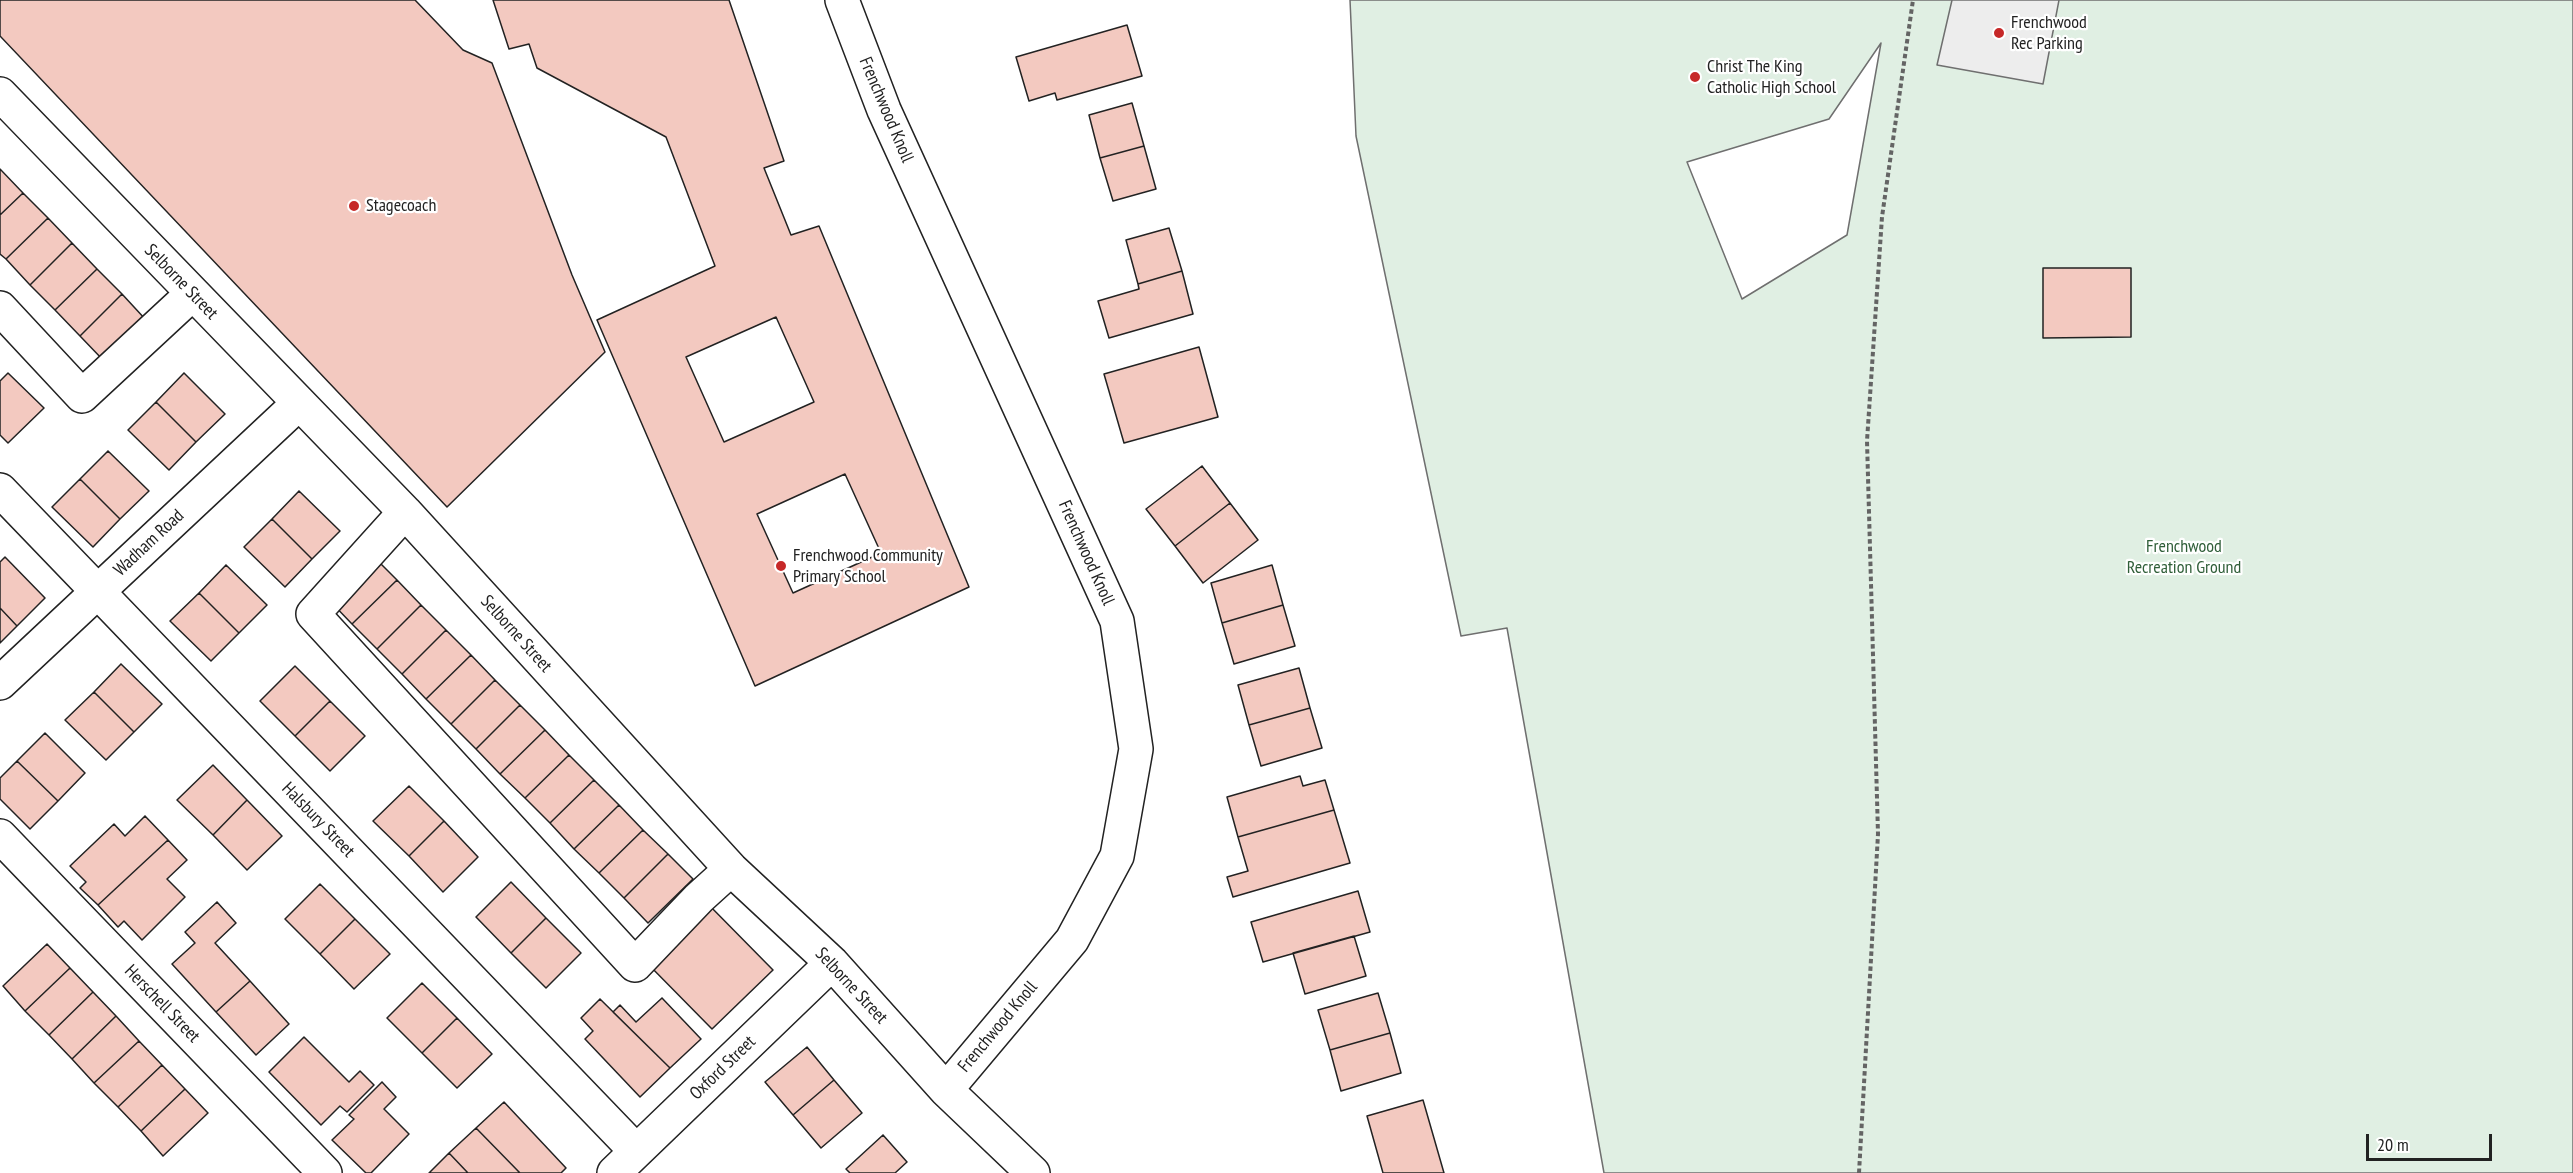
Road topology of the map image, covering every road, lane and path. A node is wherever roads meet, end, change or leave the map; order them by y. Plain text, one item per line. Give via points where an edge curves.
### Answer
1 (842, 0) edge
2 (1913, 0) edge
3 (0, 94) edge
4 (192, 294) junction
5 (0, 308) edge
6 (298, 404) junction
7 (0, 490) edge
8 (405, 512) junction
9 (98, 591) junction
10 (0, 683) edge
11 (0, 836) edge
12 (731, 869) junction
13 (832, 963) junction
14 (946, 1089) junction
15 (625, 1162) edge
16 (325, 1173) edge
17 (1033, 1173) edge
18 (1859, 1173) edge

1 - 14 street, Frenchwood Knoll via 884,110 1117,621 1136,749 1118,856 1072,940
2 - 18 path via 1882,217 1867,441 1878,834
3 - 4 street, Selborne Street
4 - 5 street via 82,396
4 - 6 street, Selborne Street
6 - 8 street, Selborne Street
6 - 9 street, Wadham Road
7 - 9 street, Halsbury Street
8 - 12 street, Selborne Street
8 - 12 street via 313,614 635,966
9 - 10 street, Wadham Road
9 - 15 street, Halsbury Street
11 - 16 street, Herschell Street
12 - 13 street, Selborne Street
13 - 14 street, Selborne Street
13 - 15 street, Oxford Street
14 - 17 street, Selborne Street

